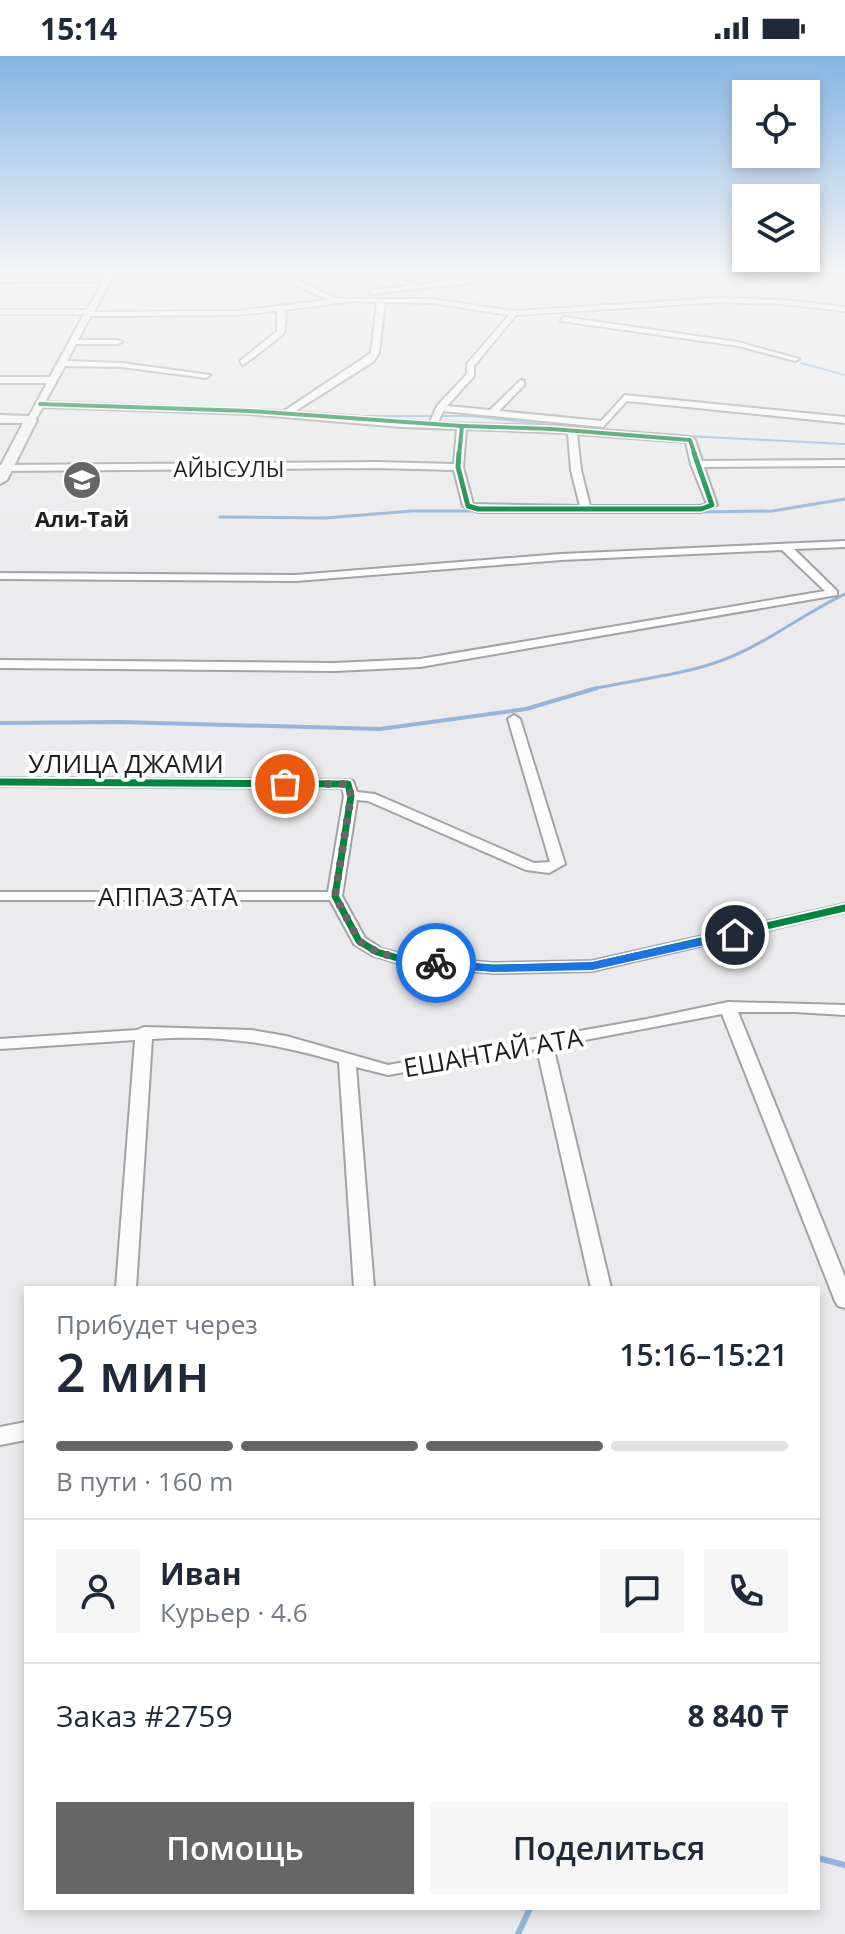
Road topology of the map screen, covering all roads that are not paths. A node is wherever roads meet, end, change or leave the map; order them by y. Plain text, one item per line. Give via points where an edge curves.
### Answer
1 (367, 362) edge
2 (474, 362) edge
3 (62, 363) joint
4 (206, 375) dead end
5 (0, 380) edge
6 (52, 380) junction
7 (521, 383) dead end
8 (40, 404) junction
9 (440, 408) junction
10 (493, 412) junction
11 (284, 415) junction
12 (0, 419) edge
13 (31, 420) junction
14 (845, 420) edge
15 (433, 425) junction
16 (462, 426) junction
17 (572, 431) junction
18 (845, 463) edge
19 (696, 464) junction
20 (458, 467) junction
21 (2, 472) edge
22 (585, 508) junction
23 (845, 544) edge
24 (786, 548) junction
25 (0, 576) edge
26 (0, 664) edge
27 (514, 719) dead end
28 (0, 782) edge
29 (350, 790) junction
30 (0, 896) edge
31 (335, 896) junction
32 (845, 908) edge
33 (728, 1007) junction
34 (845, 1010) edge
35 (144, 1032) junction
36 (544, 1043) junction
37 (0, 1044) edge
38 (347, 1061) junction
39 (126, 1286) edge
40 (364, 1286) edge
41 (601, 1286) edge
42 (845, 1301) edge
43 (24, 1431) edge
44 (0, 1436) edge

1 - 11 street
2 - 9 street via 471,374
3 - 4 street
3 - 6 street
5 - 6 street
6 - 8 street
7 - 10 street
8 - 11 street
8 - 13 street
9 - 10 street
9 - 15 street
10 - 14 street via 603,424 625,398
11 - 15 street
12 - 13 main road
13 - 21 main road
15 - 16 street
16 - 17 street
16 - 20 street
17 - 19 street via 690,440
17 - 22 street
18 - 19 street
19 - 22 street via 712,505
20 - 21 street, АЙЫСУЛЫ
20 - 22 street via 468,506
23 - 24 street
24 - 25 street via 561,557 296,578
24 - 26 street via 833,593 420,663
27 - 29 street, УЛИЦА ДЖАМИ via 558,864 549,869 531,867
28 - 29 street, УЛИЦА ДЖАМИ
29 - 31 street
30 - 31 street, АППАЗ АТА
31 - 32 street via 359,941 377,952 408,961 493,968 592,966
33 - 34 street, ЕШАНТАЙ АТА
33 - 36 street, ЕШАНТАЙ АТА
33 - 42 street
35 - 37 street, ЕШАНТАЙ АТА
35 - 38 street, ЕШАНТАЙ АТА via 250,1035
35 - 39 street
36 - 38 street, ЕШАНТАЙ АТА via 388,1070
36 - 41 street
38 - 40 street
43 - 44 street

